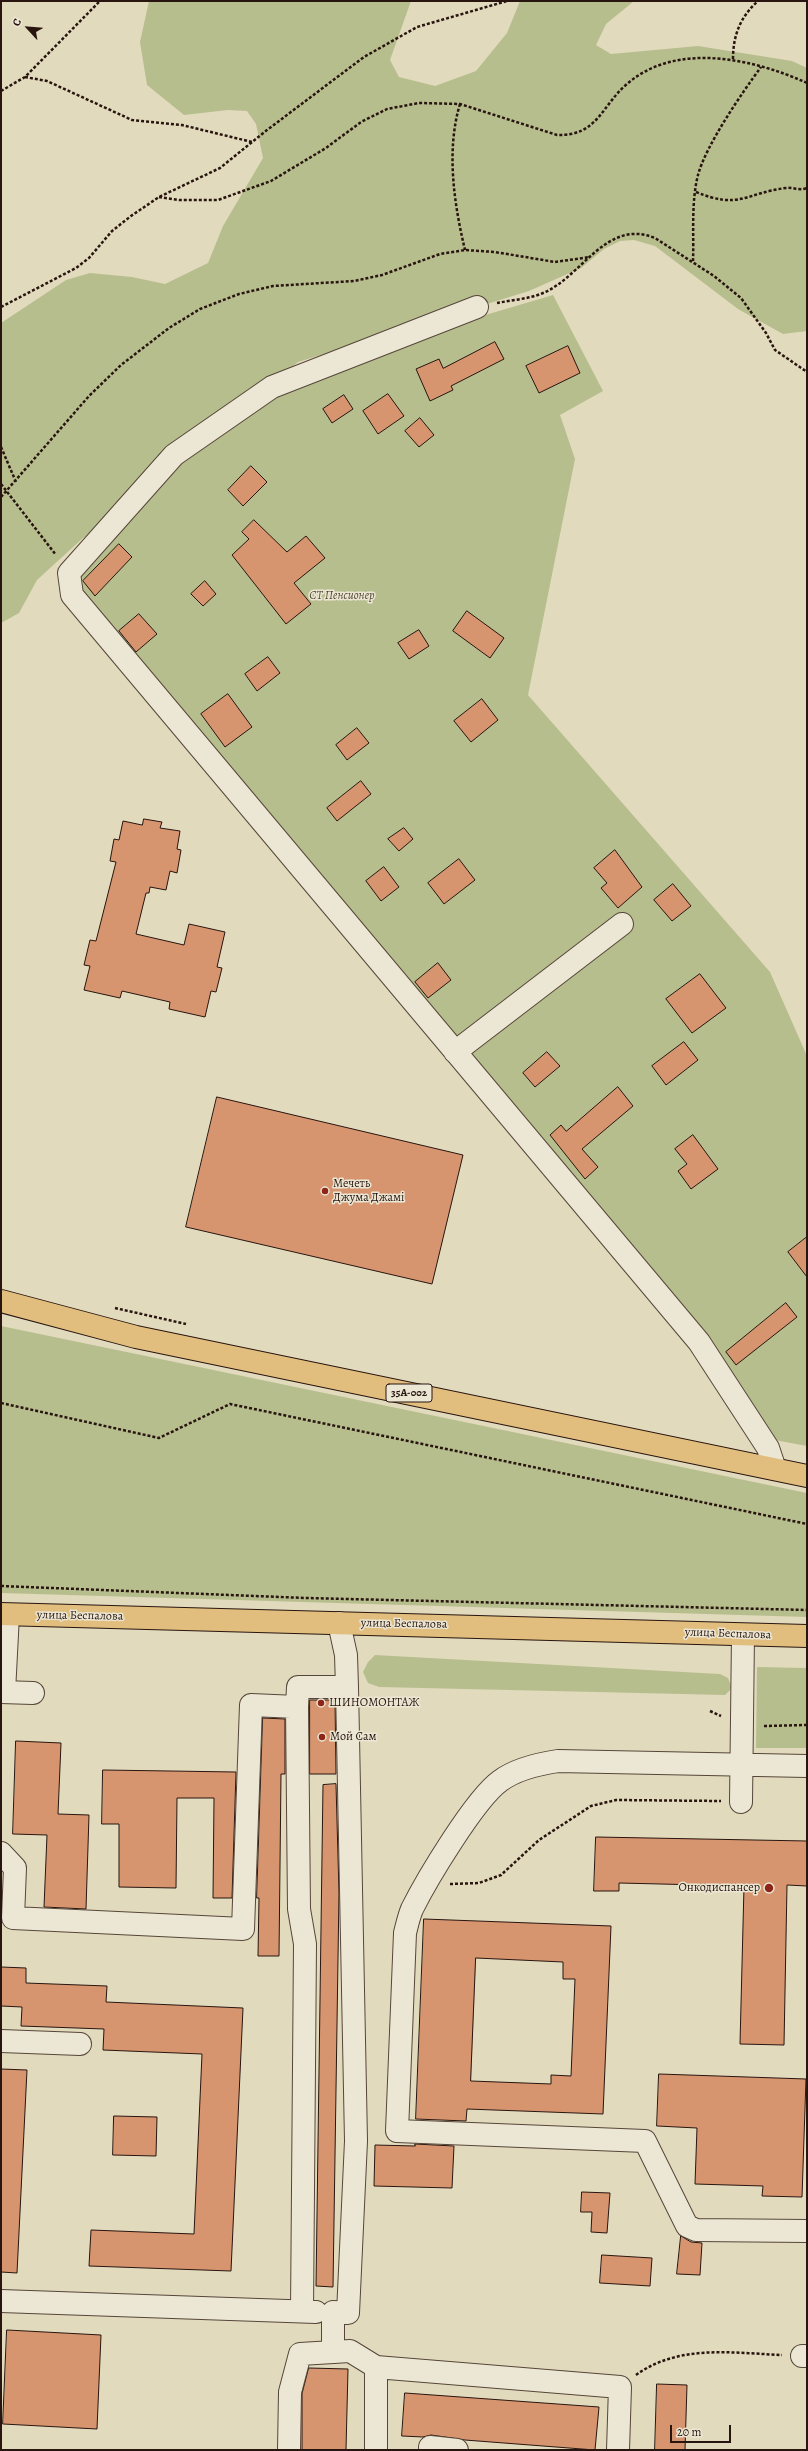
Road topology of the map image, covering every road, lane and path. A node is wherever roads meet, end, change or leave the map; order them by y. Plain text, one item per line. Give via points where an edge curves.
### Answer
1 (100, 1) edge
2 (507, 1) edge
3 (758, 1) edge
4 (733, 60) junction
5 (761, 67) junction
6 (25, 77) junction
7 (807, 83) edge
8 (1, 91) edge
9 (460, 104) junction
10 (252, 142) junction
11 (807, 188) edge
12 (696, 192) junction
13 (160, 197) junction
14 (465, 250) junction
15 (590, 257) junction
16 (692, 262) junction
17 (1, 307) edge
18 (477, 307) joint
19 (807, 372) edge
20 (1, 447) edge
21 (16, 482) junction
22 (1, 484) edge
23 (8, 491) junction
24 (1, 497) edge
25 (69, 573) junction
26 (622, 924) dead end
27 (455, 1052) junction
28 (1, 1302) edge
29 (1, 1306) edge
30 (45, 1314) junction
31 (1, 1403) edge
32 (775, 1469) junction
33 (807, 1476) edge
34 (807, 1524) edge
35 (1, 1586) edge
36 (807, 1610) edge
37 (4, 1615) edge
38 (339, 1623) junction
39 (743, 1635) junction
40 (807, 1636) edge
41 (347, 1687) junction
42 (3, 1692) edge
43 (33, 1693) dead end
44 (297, 1707) junction
45 (807, 1725) edge
46 (742, 1726) junction
47 (742, 1765) junction
48 (807, 1766) edge
49 (742, 1802) joint
50 (1, 1853) edge
51 (425, 1886) junction
52 (1, 2040) edge
53 (80, 2044) dead end
54 (807, 2231) edge
55 (1, 2301) edge
56 (302, 2311) junction
57 (333, 2312) junction
58 (333, 2351) junction
59 (804, 2356) edge
60 (376, 2366) junction
61 (620, 2387) junction
62 (430, 2448) dead end
63 (289, 2450) edge
64 (376, 2450) edge
65 (457, 2450) edge
66 (618, 2450) edge

1 - 6 path
2 - 10 path via 417,27 364,58
3 - 4 path via 749,9 739,25 733,43
4 - 5 path
4 - 9 path via 678,59 657,65 626,84 598,118 574,136 557,135
5 - 7 path
5 - 12 path via 704,157
6 - 8 path
6 - 10 path via 47,81 132,120 182,125
9 - 13 path via 419,103 387,109 361,122 326,148 271,181 218,200 179,200
9 - 14 path via 455,120 454,189 457,218
10 - 13 path via 220,168
11 - 12 path via 786,188 725,202
12 - 16 path
13 - 17 path via 112,232 89,258 76,268
14 - 15 path via 555,262
14 - 21 path via 440,254 382,275 354,281 273,286 239,294 200,309 169,328 121,366 89,396
15 - 16 path via 606,243 625,234 636,233 655,238
15 - 18 path via 560,283 542,293
16 - 19 path via 741,298 775,350
18 - 25 street via 272,387 174,455
20 - 21 path
21 - 23 path
22 - 23 path
23 - 24 path
23 - 25 path
25 - 27 street via 72,596
26 - 27 street
27 - 32 street via 699,1342 768,1448
28 - 30 main road, 35А-002
29 - 30 main road, 35А-002
30 - 32 main road, 35А-002 via 136,1337
31 - 34 path via 159,1438 230,1404
32 - 33 main road, 35А-002
35 - 36 path via 306,1598
37 - 38 main road, улица Беспалова
37 - 42 street
38 - 39 main road, улица Беспалова
38 - 41 street via 346,1655
39 - 40 main road, улица Беспалова
39 - 46 street
41 - 44 street via 298,1687
41 - 57 street via 356,2141 348,2313
42 - 43 street
44 - 50 street via 251,1705 244,1929 13,1918 16,1868
44 - 56 street via 299,1909 305,1944
45 - 46 path
46 - 47 street
47 - 48 street
47 - 49 street
47 - 51 street via 558,1761 532,1765 500,1780 479,1803
49 - 51 path via 616,1800 591,1806 539,1840 501,1875 479,1883
51 - 54 street via 411,1911 405,1933 397,2131 645,2141 687,2226 696,2230
52 - 53 street
55 - 56 street
56 - 57 street
57 - 58 street
58 - 60 street via 350,2351
58 - 63 street via 300,2354 290,2392
59 - 61 path via 696,2353 652,2363
60 - 61 street
60 - 64 street
61 - 66 street
62 - 65 street

